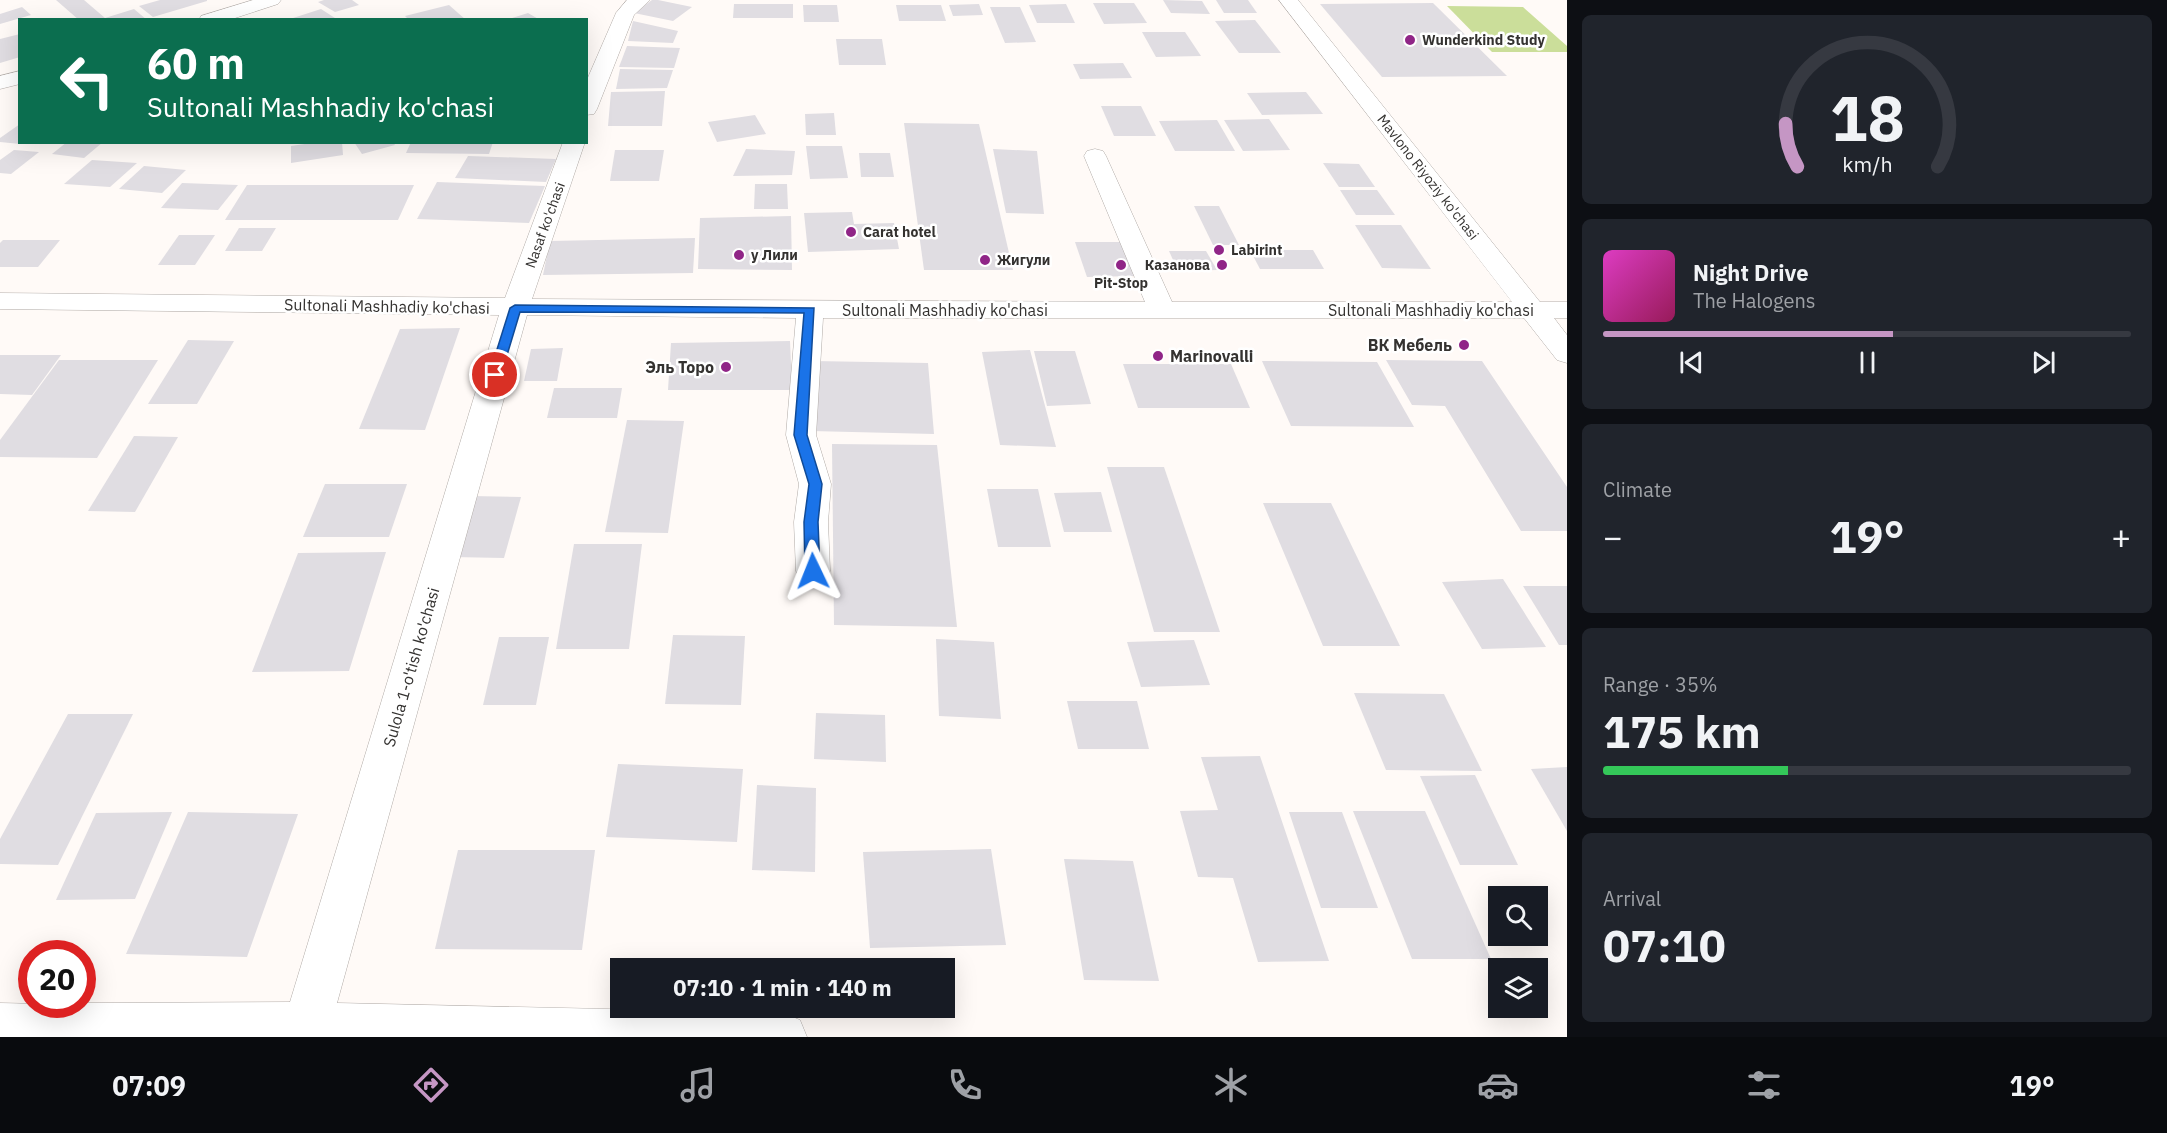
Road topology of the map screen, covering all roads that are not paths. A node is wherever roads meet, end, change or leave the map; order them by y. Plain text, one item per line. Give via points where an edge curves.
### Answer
1 (272, 0) edge
2 (641, 0) edge
3 (1288, 0) edge
4 (253, 6) junction
5 (214, 18) edge
6 (270, 18) edge
7 (18, 78) edge
8 (0, 83) edge
9 (588, 103) edge
10 (573, 144) edge
11 (1095, 156) dead end
12 (0, 301) edge
13 (515, 308) junction
14 (810, 310) junction
15 (1162, 310) junction
16 (1533, 310) junction
17 (1567, 310) edge
18 (1567, 354) edge
19 (813, 571) dead end
20 (307, 1026) junction
21 (0, 1027) edge
22 (783, 1037) edge

1 - 4 street
2 - 9 street via 625,13
3 - 16 street, Mavlono Riyoziy ko'chasi
4 - 5 street
4 - 6 street
7 - 8 street
10 - 13 street, Nasaf ko'chasi
11 - 15 street
12 - 13 street, Sultonali Mashhadiy ko'chasi
13 - 14 street, Sultonali Mashhadiy ko'chasi
13 - 20 street, Sulola 1-o'tish ko'chasi
14 - 15 street, Sultonali Mashhadiy ko'chasi
14 - 19 street via 801,435 815,484 811,522
15 - 16 street, Sultonali Mashhadiy ko'chasi
16 - 17 street, Sultonali Mashhadiy ko'chasi
16 - 18 street, Mavlono Riyoziy ko'chasi
20 - 21 street
20 - 22 street

